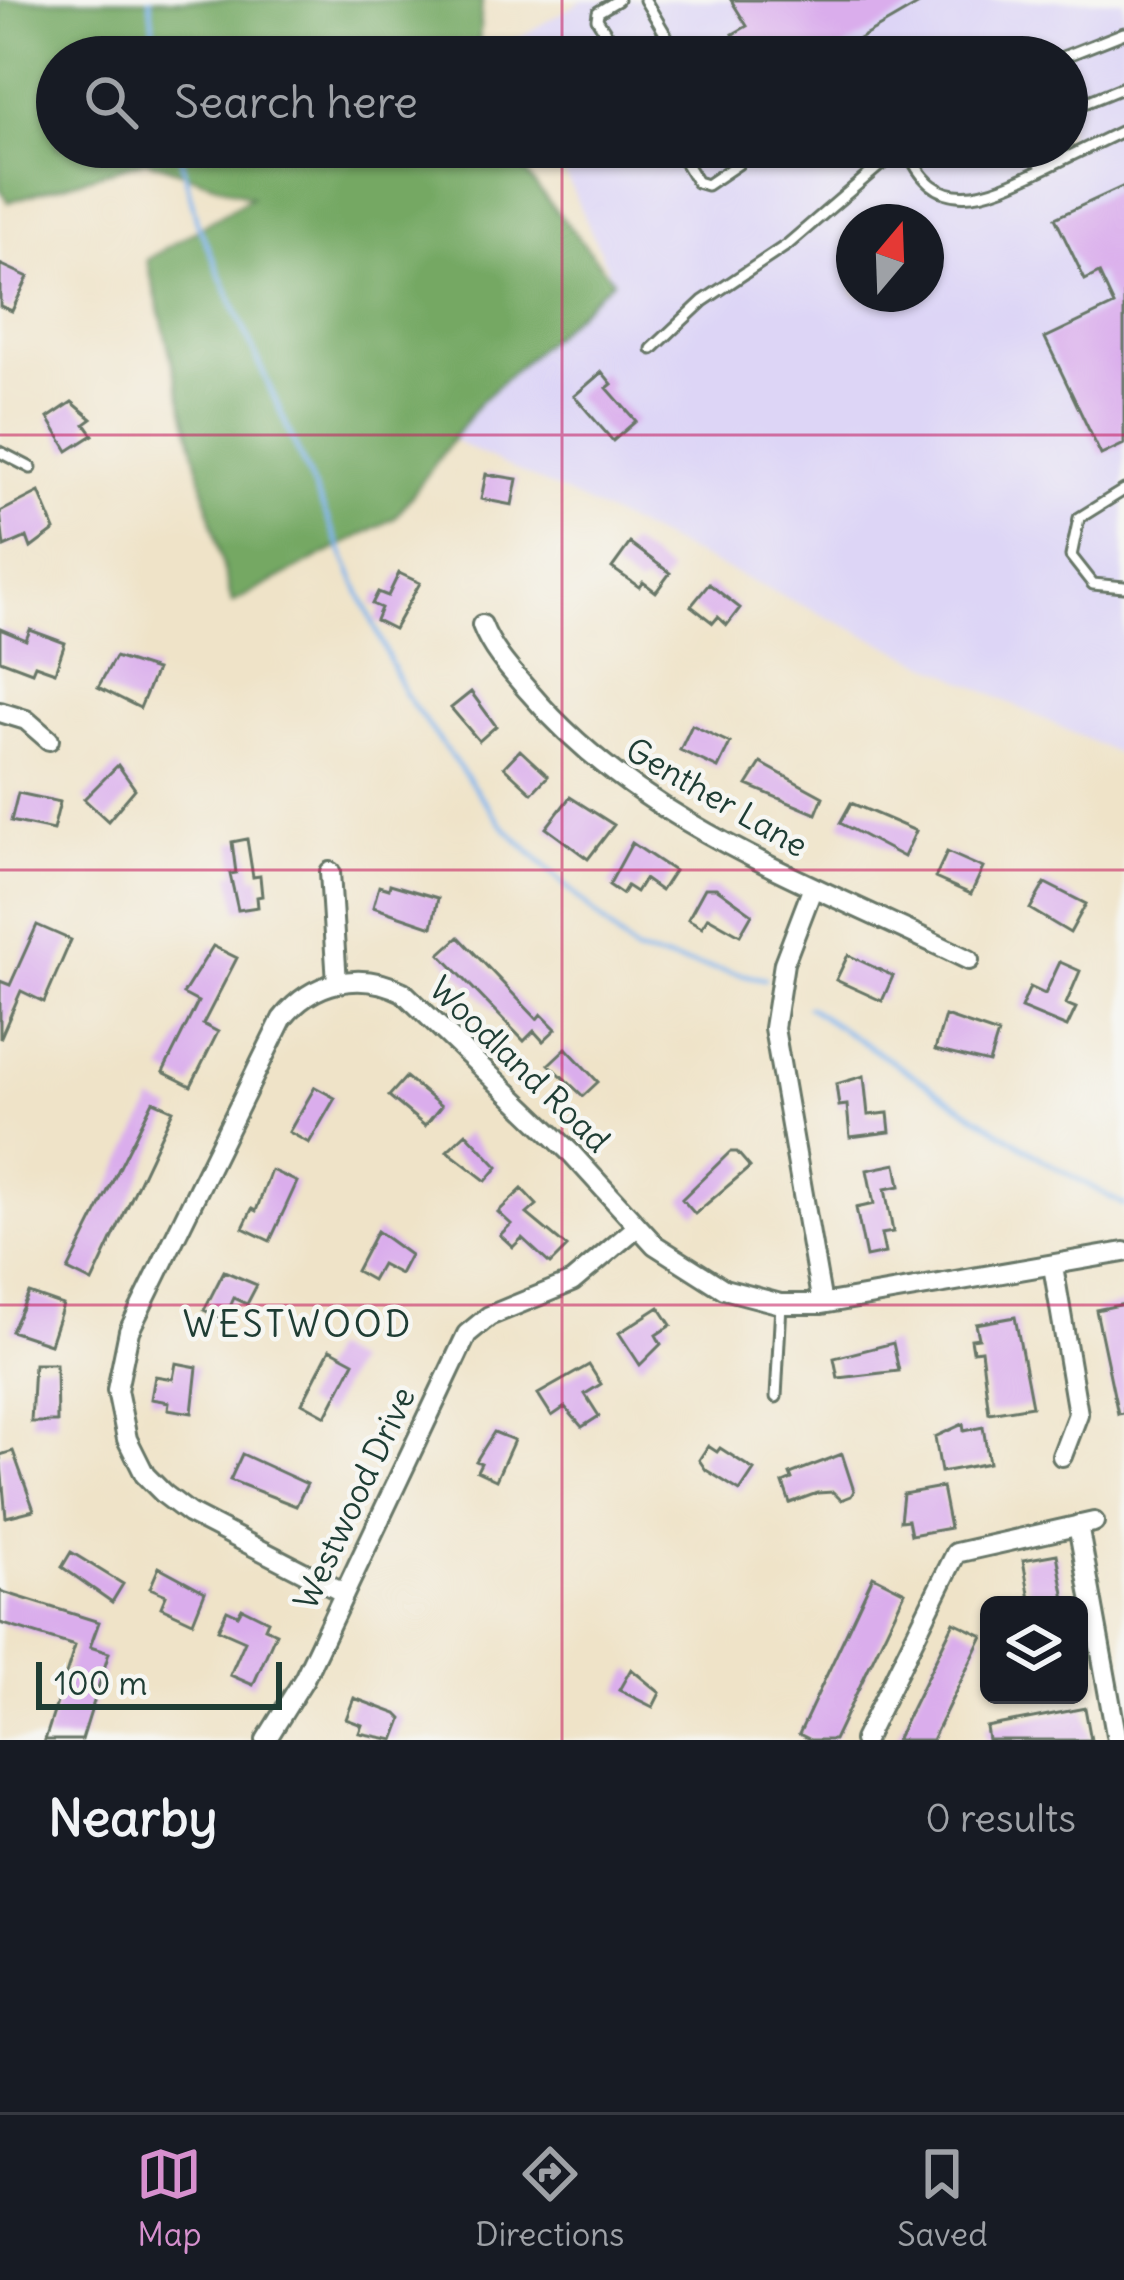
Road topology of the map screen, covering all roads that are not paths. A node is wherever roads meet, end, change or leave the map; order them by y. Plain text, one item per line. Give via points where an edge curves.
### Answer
1 (618, 0) edge
2 (645, 0) edge
3 (1124, 33) edge
4 (608, 36) edge
5 (666, 36) edge
6 (1088, 47) edge
7 (1124, 87) edge
8 (1088, 102) edge
9 (1124, 130) edge
10 (1088, 148) edge
11 (689, 168) edge
12 (731, 168) edge
13 (882, 168) edge
14 (918, 168) edge
15 (1047, 168) edge
16 (1043, 170) joint
17 (652, 349) dead end
18 (0, 452) edge
19 (31, 468) dead end
20 (1124, 490) edge
21 (1124, 587) edge
22 (482, 625) dead end
23 (0, 712) edge
24 (49, 740) dead end
25 (330, 872) dead end
26 (814, 887) junction
27 (969, 960) dead end
28 (338, 983) junction
29 (637, 1226) junction
30 (1124, 1252) edge
31 (1053, 1266) junction
32 (781, 1304) junction
33 (822, 1304) junction
34 (776, 1397) dead end
35 (1062, 1456) dead end
36 (342, 1592) junction
37 (1120, 1719) edge
38 (266, 1740) edge
39 (864, 1740) edge
40 (1117, 1740) edge

1 - 4 lane via 598,12
2 - 5 lane
3 - 6 lane
7 - 8 lane
9 - 10 lane
11 - 12 lane via 707,184
13 - 17 lane via 703,301
14 - 16 lane via 926,183 963,199
15 - 16 lane
18 - 19 lane
20 - 21 lane via 1079,518 1071,556 1093,584
22 - 26 street, Genther Lane via 506,665 600,764 704,832
23 - 24 street
25 - 28 street
26 - 27 street, Genther Lane
26 - 33 street via 784,963 775,1028
28 - 29 street, Woodland Road via 370,979 419,1004
28 - 36 street via 306,995 282,1019 129,1330 117,1390 132,1450 164,1494
29 - 32 street, Woodland Road via 696,1274
29 - 36 street, Westwood Drive via 572,1282 489,1316 467,1334
30 - 31 street, Woodland Road
31 - 33 street, Woodland Road
31 - 35 street via 1078,1414
32 - 33 street, Woodland Road
32 - 34 lane
36 - 38 street, Westwood Drive
37 - 39 street via 1086,1524 956,1553
37 - 40 street

